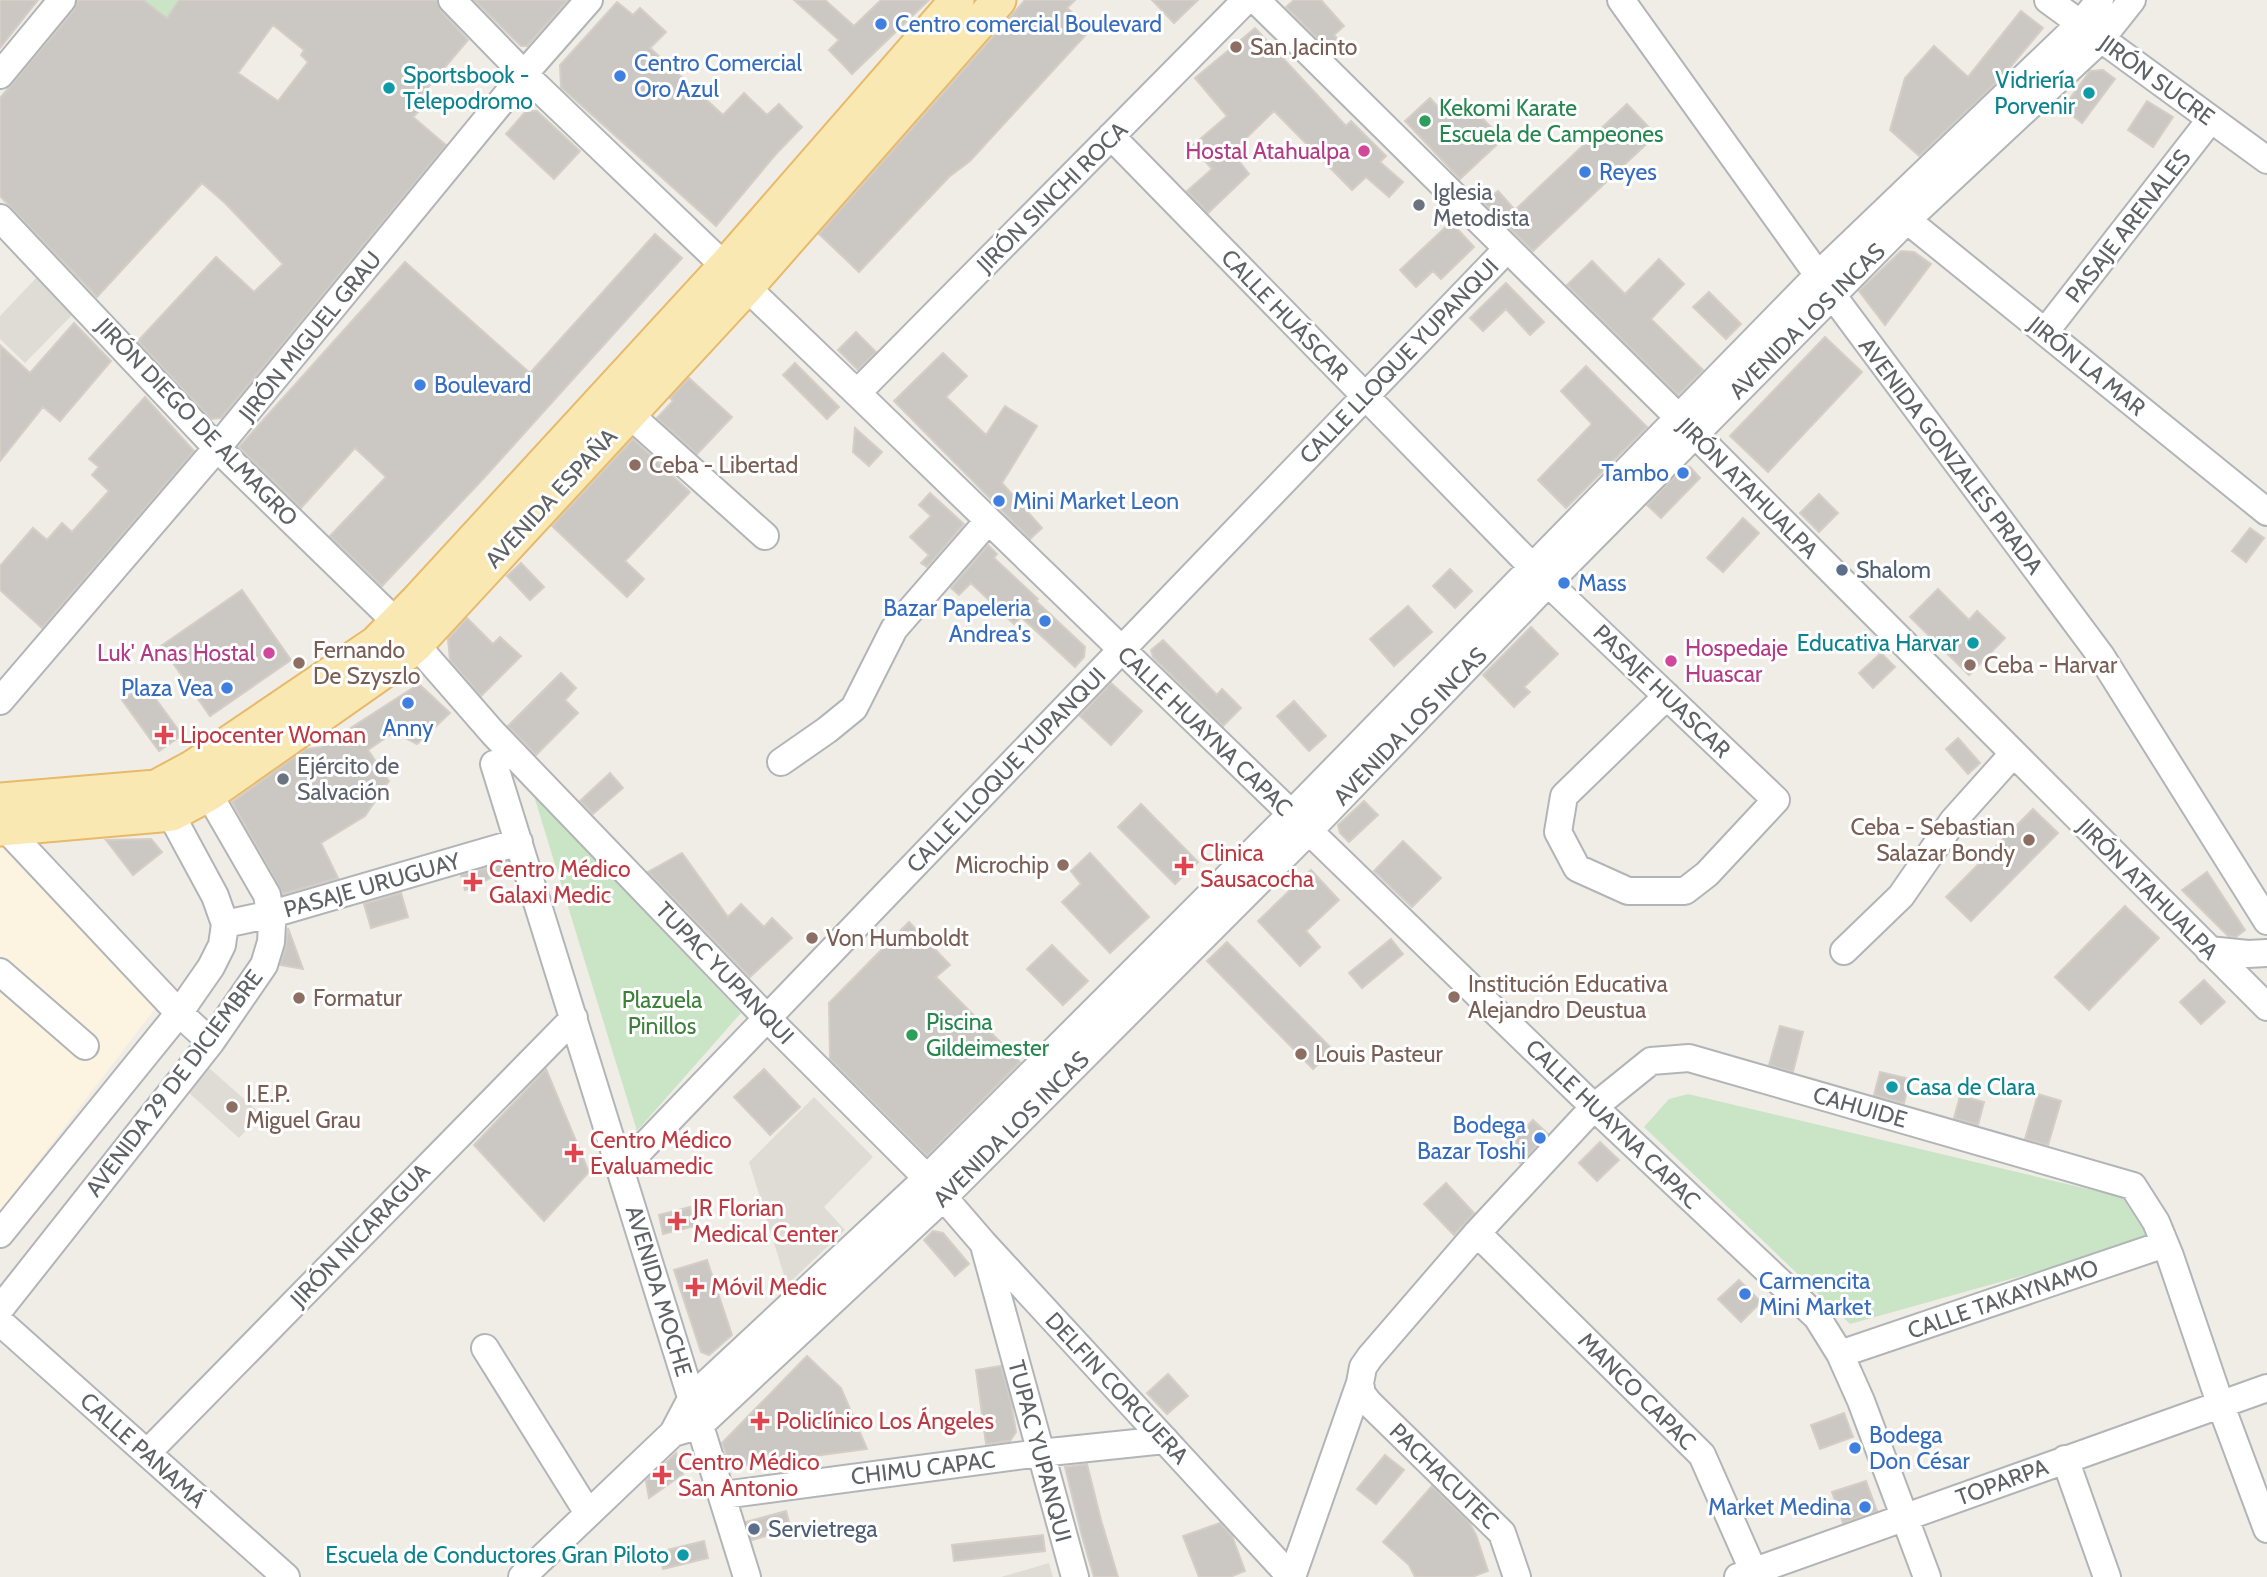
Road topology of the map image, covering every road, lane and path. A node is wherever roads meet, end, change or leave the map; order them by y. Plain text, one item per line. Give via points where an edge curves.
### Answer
1 (62, 0) edge
2 (452, 0) edge
3 (589, 0) edge
4 (957, 0) edge
5 (999, 0) edge
6 (1246, 0) edge
7 (1256, 0) edge
8 (1621, 0) edge
9 (2048, 0) edge
10 (2100, 0) edge
11 (2132, 0) edge
12 (2091, 32) junction
13 (0, 75) edge
14 (524, 75) junction
15 (2211, 119) junction
16 (1111, 136) junction
17 (2267, 160) edge
18 (0, 218) edge
19 (1907, 220) junction
20 (1507, 249) junction
21 (736, 276) junction
22 (1826, 285) junction
23 (2045, 332) junction
24 (858, 393) junction
25 (1365, 396) junction
26 (629, 414) junction
27 (1687, 426) junction
28 (217, 448) junction
29 (2267, 512) edge
30 (988, 521) junction
31 (765, 536) dead end
32 (1540, 575) junction
33 (406, 634) junction
34 (1122, 649) junction
35 (1667, 696) junction
36 (0, 701) edge
37 (2013, 754) junction
38 (781, 762) dead end
39 (494, 764) dead end
40 (201, 781) junction
41 (164, 801) junction
42 (2, 819) edge
43 (1300, 823) junction
44 (519, 842) junction
45 (272, 914) junction
46 (2267, 921) edge
47 (225, 924) junction
48 (2209, 950) junction
49 (1844, 951) dead end
50 (2267, 953) edge
51 (0, 972) edge
52 (2267, 1007) edge
53 (179, 1013) junction
54 (574, 1017) junction
55 (767, 1018) junction
56 (211, 1042) junction
57 (85, 1046) dead end
58 (1594, 1107) junction
59 (621, 1170) junction
60 (935, 1188) junction
61 (1477, 1233) junction
62 (0, 1234) edge
63 (984, 1244) junction
64 (2165, 1244) junction
65 (0, 1309) edge
66 (0, 1322) edge
67 (485, 1348) dead end
68 (1840, 1354) junction
69 (1360, 1383) junction
70 (2267, 1388) edge
71 (692, 1397) junction
72 (2220, 1403) junction
73 (700, 1425) junction
74 (673, 1433) junction
75 (1165, 1440) junction
76 (147, 1453) junction
77 (1040, 1453) junction
78 (2065, 1459) junction
79 (723, 1495) junction
80 (588, 1513) junction
81 (1905, 1518) junction
82 (2267, 1529) edge
83 (527, 1575) edge
84 (1749, 1575) edge
85 (286, 1577) edge
86 (747, 1577) edge
87 (1075, 1577) edge
88 (1292, 1577) edge
89 (1517, 1577) edge
90 (1927, 1577) edge
91 (2107, 1577) edge

1 - 13 street
2 - 14 street, CALLE HUAYNA CAPAC
3 - 14 street, JIRÓN MIGUEL GRAU
4 - 21 main road, AVENIDA ESPAÑA
5 - 21 main road, AVENIDA ESPAÑA
6 - 16 street, JIRÓN SINCHI ROCA
7 - 20 street, JIRÓN ATAHUALPA
8 - 22 street, AVENIDA GONZALES PRADA
9 - 12 street, JIRÓN SUCRE
10 - 12 street, AVENIDA LOS INCAS
11 - 12 street, AVENIDA LOS INCAS
12 - 15 street, JIRÓN SUCRE
12 - 19 street, AVENIDA LOS INCAS
12 - 22 street, AVENIDA LOS INCAS
14 - 21 street, CALLE HUAYNA CAPAC
14 - 28 street, JIRÓN MIGUEL GRAU via 253,419
15 - 17 street, JIRÓN SUCRE
15 - 23 street, PASAJE ARENALES
16 - 24 street, JIRÓN SINCHI ROCA
16 - 25 street, CALLE HUÁSCAR
18 - 28 street, JIRÓN DIEGO DE ALMAGRO
19 - 22 street, AVENIDA LOS INCAS
19 - 23 street, JIRÓN LA MAR
20 - 25 street, CALLE LLOQUE YUPANQUI
20 - 27 street, JIRÓN ATAHUALPA
21 - 24 street, CALLE HUAYNA CAPAC
21 - 26 main road, AVENIDA ESPAÑA
21 - 33 main road, AVENIDA ESPAÑA
22 - 27 street, AVENIDA LOS INCAS
22 - 46 street, AVENIDA GONZALES PRADA via 2101,656
23 - 29 street, JIRÓN LA MAR
24 - 30 street, CALLE HUAYNA CAPAC
25 - 32 street, CALLE HUÁSCAR
25 - 34 street, CALLE LLOQUE YUPANQUI
26 - 31 street
26 - 33 main road, AVENIDA ESPAÑA
27 - 32 street, AVENIDA LOS INCAS
27 - 37 street, JIRÓN ATAHUALPA
28 - 33 street, JIRÓN DIEGO DE ALMAGRO
28 - 36 street, JIRÓN MIGUEL GRAU
30 - 34 street, CALLE HUAYNA CAPAC
30 - 38 street via 894,629 854,708
32 - 35 street, PASAJE HUASCAR
32 - 43 street, AVENIDA LOS INCAS
33 - 40 main road, AVENIDA ESPAÑA via 376,643
33 - 55 street, TUPAC YUPANQUI via 493,733
34 - 43 street, CALLE HUAYNA CAPAC
34 - 55 street, CALLE LLOQUE YUPANQUI
35 - 35 street, PASAJE HUASCAR via 1564,796 1559,832 1577,869 1628,891 1685,891 1707,874 1776,800
37 - 48 street, JIRÓN ATAHUALPA
37 - 49 street via 1953,821 1901,896
39 - 44 street, AVENIDA MOCHE
40 - 41 main road, AVENIDA ESPAÑA
40 - 45 street, AVENIDA 29 DE DICIEMBRE via 267,895
41 - 42 main road, AVENIDA ESPAÑA
41 - 47 street
42 - 53 street
43 - 58 street, CALLE HUAYNA CAPAC
43 - 60 street, AVENIDA LOS INCAS
44 - 45 street, PASAJE URUGUAY
44 - 54 street, AVENIDA MOCHE
45 - 47 street, PASAJE URUGUAY
45 - 56 street, AVENIDA 29 DE DICIEMBRE via 264,965
47 - 53 street, AVENIDA 29 DE DICIEMBRE via 222,945 211,967
48 - 50 street
48 - 52 street, JIRÓN ATAHUALPA
51 - 57 street
53 - 56 street
53 - 62 street, AVENIDA 29 DE DICIEMBRE
54 - 59 street, AVENIDA MOCHE
54 - 76 street, JIRÓN NICARAGUA
55 - 59 street, CALLE LLOQUE YUPANQUI
55 - 60 street, TUPAC YUPANQUI
56 - 65 street, AVENIDA 29 DE DICIEMBRE
58 - 61 street, CAHUIDE
58 - 64 street, CAHUIDE via 1651,1061 1689,1058 2133,1186
58 - 68 street, CALLE HUAYNA CAPAC via 1817,1317
59 - 71 street, AVENIDA MOCHE
60 - 63 street, DELFIN CORCUERA
60 - 71 street, AVENIDA LOS INCAS
60 - 73 street, AVENIDA LOS INCAS
61 - 69 street, CAHUIDE via 1370,1357
61 - 84 street, MANCO CAPAC via 1702,1455
63 - 75 street, DELFIN CORCUERA
63 - 77 street, TUPAC YUPANQUI
64 - 68 street, CALLE TAKAYNAMO
64 - 72 street, CAHUIDE
66 - 76 street, CALLE PANAMÁ
67 - 80 street
68 - 81 street, CALLE HUAYNA CAPAC
69 - 88 street, CAHUIDE
69 - 89 street, PACHACUTEC via 1369,1403 1502,1533
70 - 72 street, TOPARPA
71 - 73 street, AVENIDA MOCHE
71 - 74 street, AVENIDA LOS INCAS
72 - 78 street, TOPARPA
72 - 82 street, CAHUIDE
73 - 74 street, AVENIDA LOS INCAS
73 - 79 street, AVENIDA MOCHE
74 - 80 street, AVENIDA LOS INCAS
75 - 77 street, CHIMU CAPAC
75 - 88 street, DELFIN CORCUERA
76 - 85 street, CALLE PANAMÁ
77 - 79 street, CHIMU CAPAC
77 - 87 street, TUPAC YUPANQUI
78 - 81 street, TOPARPA
78 - 91 street
79 - 86 street, AVENIDA MOCHE
80 - 83 street, AVENIDA LOS INCAS
81 - 84 street, TOPARPA
81 - 90 street, CALLE HUAYNA CAPAC

